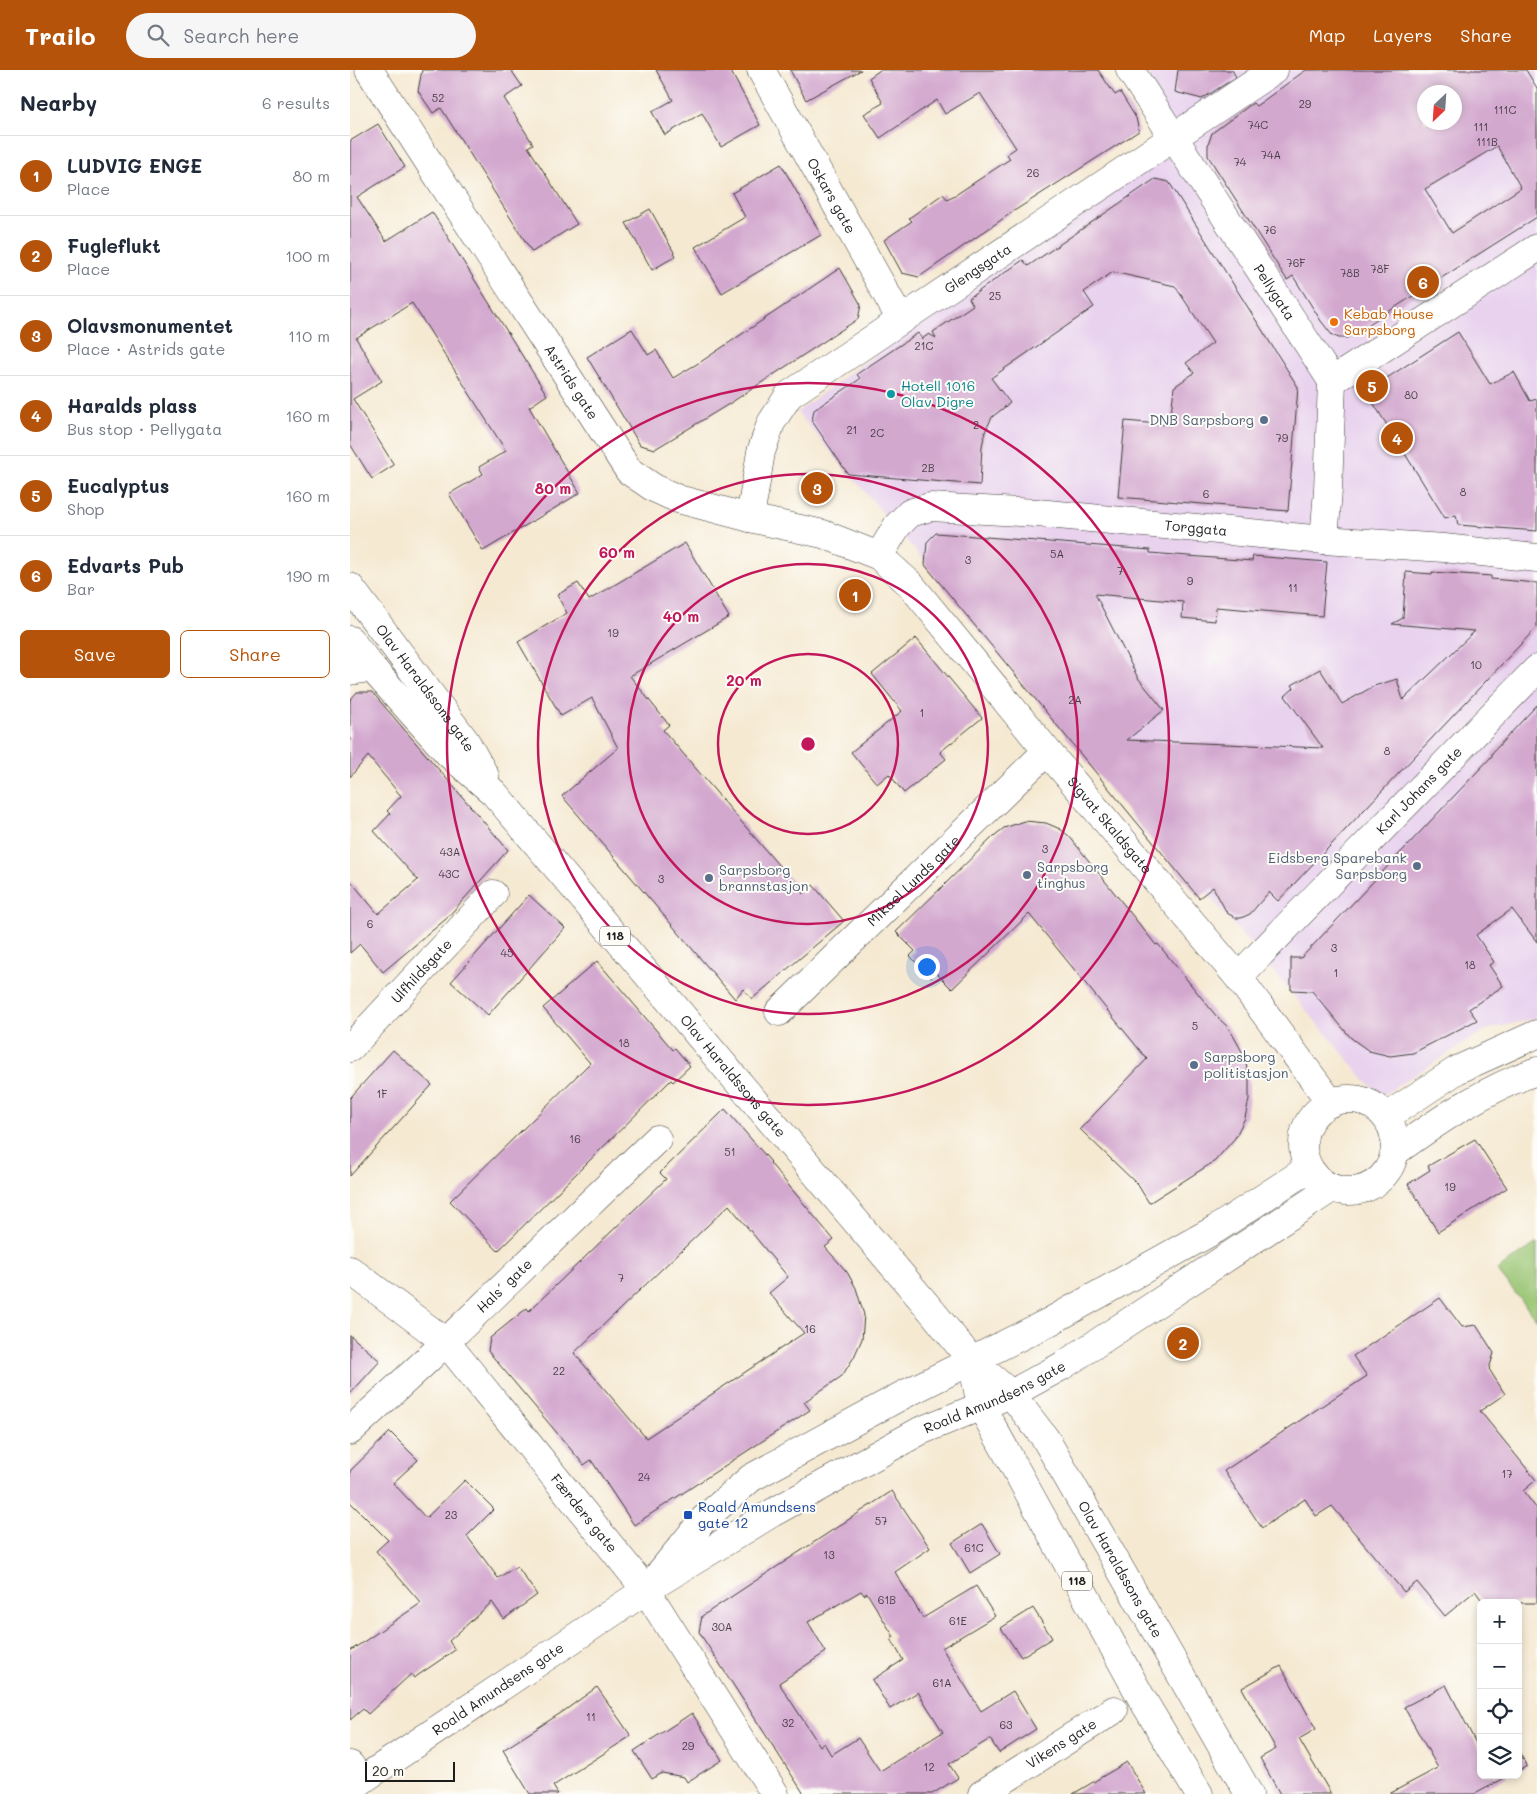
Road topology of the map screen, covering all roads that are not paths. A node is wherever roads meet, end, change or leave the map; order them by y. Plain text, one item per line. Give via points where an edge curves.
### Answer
1 (368, 70) edge
2 (761, 70) edge
3 (1130, 70) edge
4 (1274, 70) edge
5 (350, 81) edge
6 (1173, 137) junction
7 (1537, 248) edge
8 (901, 320) junction
9 (1332, 381) junction
10 (750, 518) junction
11 (1324, 540) junction
12 (879, 556) junction
13 (1537, 558) edge
14 (350, 587) edge
15 (350, 640) edge
16 (361, 669) edge
17 (1537, 669) edge
18 (1047, 751) junction
19 (494, 793) junction
20 (494, 894) dead end
21 (1238, 977) junction
22 (780, 1012) dead end
23 (1537, 1034) edge
24 (350, 1048) edge
25 (1537, 1071) edge
26 (1331, 1103) junction
27 (1386, 1117) junction
28 (657, 1139) dead end
29 (1395, 1152) junction
30 (1310, 1168) junction
31 (1332, 1188) junction
32 (350, 1270) edge
33 (446, 1342) junction
34 (972, 1361) junction
35 (1011, 1394) junction
36 (981, 1406) junction
37 (350, 1431) edge
38 (646, 1590) junction
39 (1114, 1710) dead end
40 (354, 1778) edge
41 (775, 1794) edge
42 (982, 1794) edge
43 (1199, 1794) edge
44 (1249, 1794) edge

1 - 5 street
1 - 10 street, Astrids gate via 629,471 678,499
2 - 8 street, Oskars gate
3 - 6 street, Pellygata
4 - 6 street, Glengsgata
6 - 8 street, Glengsgata
6 - 9 street, Pellygata
7 - 9 street
8 - 10 street, Glengsgata via 789,395 771,423 761,452
9 - 11 street
10 - 12 street, Astrids gate via 823,534
11 - 12 street, Torggata via 930,507 910,513 897,526
11 - 13 street, Torggata
12 - 18 street, Sigvat Skaldsgate via 910,584
14 - 19 street, Olav Haraldssons gate / 118 via 466,742
15 - 16 street, Olav Haraldssons gate / 118
16 - 19 street, Olav Haraldssons gate / 118
17 - 21 street, Karl Johans gate
18 - 21 street, Sigvat Skaldsgate
18 - 22 street, Mikael Lunds gate
19 - 34 street, Olav Haraldssons gate / 118
20 - 24 street, Ulfhildsgate
21 - 26 street, Sigvat Skaldsgate
23 - 27 street via 1457,1070
25 - 29 street via 1520,1076 1445,1116
26 - 27 street via 1342,1100 1366,1102
26 - 30 street via 1315,1115 1305,1131 1303,1143
27 - 29 street via 1392,1128
28 - 33 street, Hals´ gate
29 - 31 street via 1385,1175 1376,1183 1354,1191
30 - 31 street
30 - 34 street, Roald Amundsens gate via 1216,1229
31 - 35 street, Roald Amundsens gate via 1062,1366
32 - 33 street, Færders gate
33 - 37 street, Hals´ gate
33 - 38 street, Færders gate
34 - 35 street, Olav Haraldssons gate / 118
34 - 36 street, Olav Haraldssons gate / 118
34 - 38 street, Roald Amundsens gate via 751,1478 704,1519
35 - 36 street, Roald Amundsens gate
35 - 44 street, Olav Haraldssons gate / 118 via 1045,1438
36 - 38 street, Roald Amundsens gate via 914,1434 772,1513
36 - 43 street, Olav Haraldssons gate / 118 via 1141,1697
38 - 40 street, Roald Amundsens gate
38 - 41 street, Færders gate
39 - 42 street, Vikens gate

